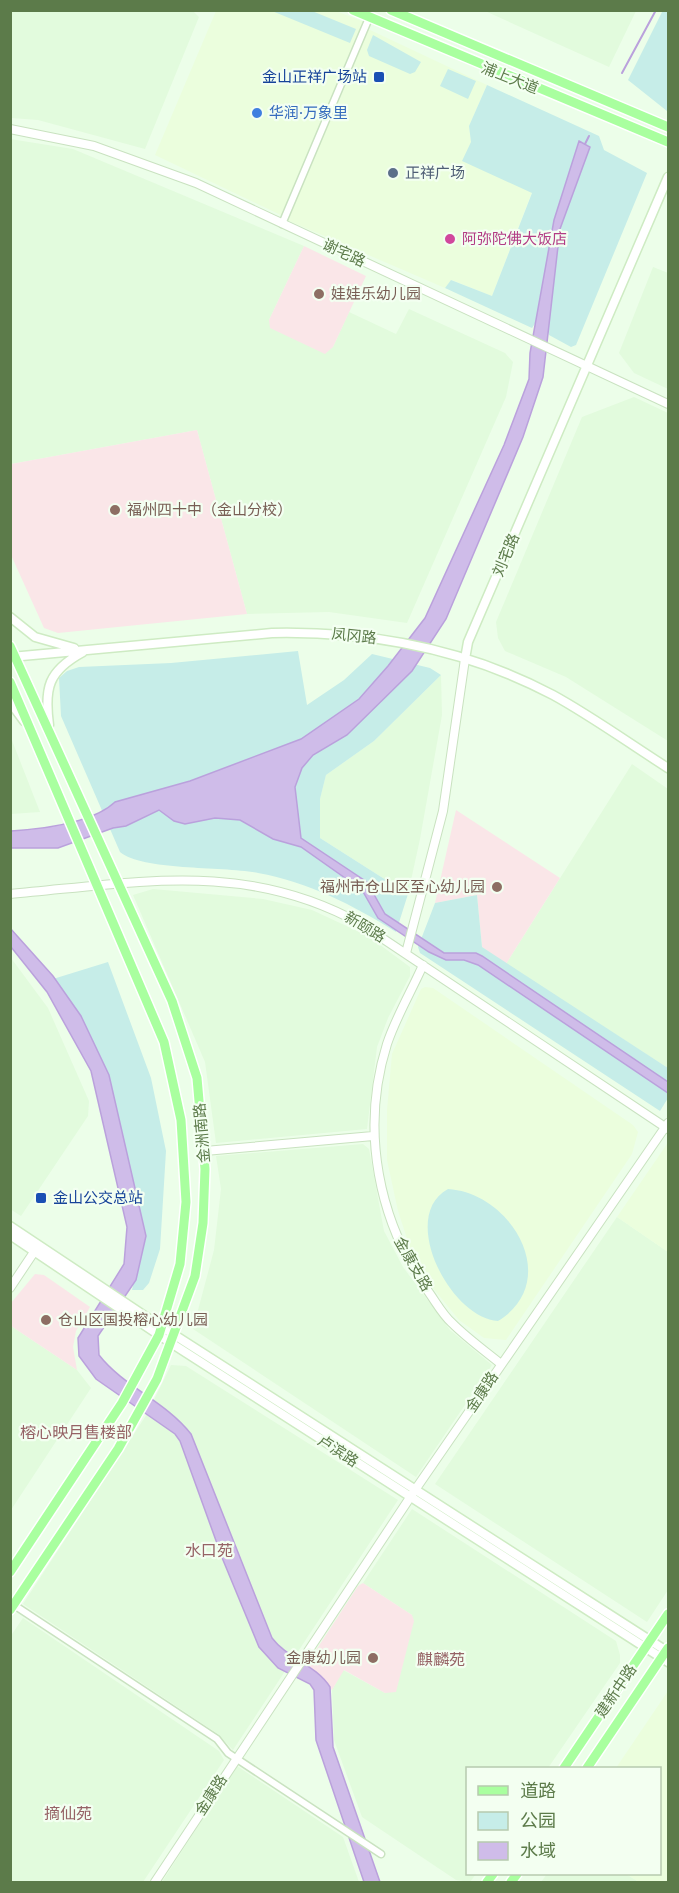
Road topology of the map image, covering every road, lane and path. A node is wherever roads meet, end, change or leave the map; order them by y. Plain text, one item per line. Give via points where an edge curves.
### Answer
1 (353, 10) edge
2 (392, 10) edge
3 (369, 18) junction
4 (669, 127) edge
5 (10, 129) edge
6 (669, 142) edge
7 (669, 177) edge
8 (282, 224) junction
9 (587, 366) junction
10 (669, 404) edge
11 (10, 617) edge
12 (10, 646) edge
13 (86, 650) junction
14 (13, 657) edge
15 (465, 658) junction
16 (10, 682) edge
17 (10, 702) edge
18 (49, 725) junction
19 (28, 727) junction
20 (669, 768) edge
21 (120, 885) junction
22 (98, 886) junction
23 (10, 894) edge
24 (406, 953) junction
25 (423, 965) junction
26 (668, 1127) edge
27 (373, 1136) junction
28 (205, 1150) junction
29 (10, 1226) edge
30 (10, 1235) edge
31 (37, 1248) junction
32 (10, 1288) edge
33 (161, 1331) junction
34 (173, 1339) junction
35 (501, 1364) junction
36 (413, 1494) junction
37 (10, 1572) edge
38 (12, 1607) edge
39 (669, 1614) edge
40 (648, 1645) junction
41 (667, 1654) edge
42 (235, 1758) junction
43 (565, 1767) edge
44 (588, 1767) edge
45 (381, 1854) dead end
46 (155, 1882) edge

1 - 3 main road, 浦上大道
2 - 4 main road, 浦上大道
3 - 6 main road, 浦上大道
3 - 8 street
5 - 8 street, 谢宅路 via 65,138 138,160
7 - 9 main road, 刘宅路
8 - 9 street, 谢宅路
9 - 10 street, 谢宅路
9 - 15 main road, 刘宅路 via 468,642
11 - 13 main road via 26,632 48,643
12 - 14 main road, 金洲南路
13 - 14 main road, 凤冈路
13 - 15 main road, 凤冈路 via 282,633 334,633 403,643
13 - 18 main road via 70,659 52,678 45,700
14 - 18 main road, 金洲南路
15 - 20 main road, 凤冈路 via 553,696
15 - 24 street, 刘宅路 via 443,811
16 - 19 main road, 金洲南路
17 - 19 main road
18 - 21 main road, 金洲南路
19 - 22 main road, 金洲南路
21 - 22 street, 新颐路
21 - 24 street, 新颐路 via 185,879 269,888 333,909
21 - 28 main road, 金洲南路 via 188,1045 197,1078
22 - 23 street, 新颐路
22 - 33 main road, 金洲南路 via 164,1042 181,1120 184,1235
24 - 25 street, 新颐路
25 - 26 street, 新颐路
25 - 27 street, 金康支路 via 388,1042 376,1098
26 - 35 street, 金康路
27 - 28 street
27 - 35 street, 金康支路 via 384,1203 414,1272 450,1322
28 - 34 main road, 金洲南路 via 201,1243 195,1276
29 - 31 main road
30 - 31 main road
31 - 32 street
31 - 33 main road, 卢滨路
33 - 34 main road, 卢滨路
33 - 37 main road, 金洲南路 via 122,1403
34 - 36 main road, 卢滨路
34 - 38 main road, 金洲南路 via 140,1414
35 - 36 street, 金康路
36 - 40 main road, 卢滨路
36 - 42 street, 金康路
38 - 42 street via 217,1738
39 - 40 main road, 建新中路
40 - 41 main road
40 - 43 main road, 建新中路
41 - 44 main road, 建新中路
42 - 45 street
42 - 46 street, 金康路

